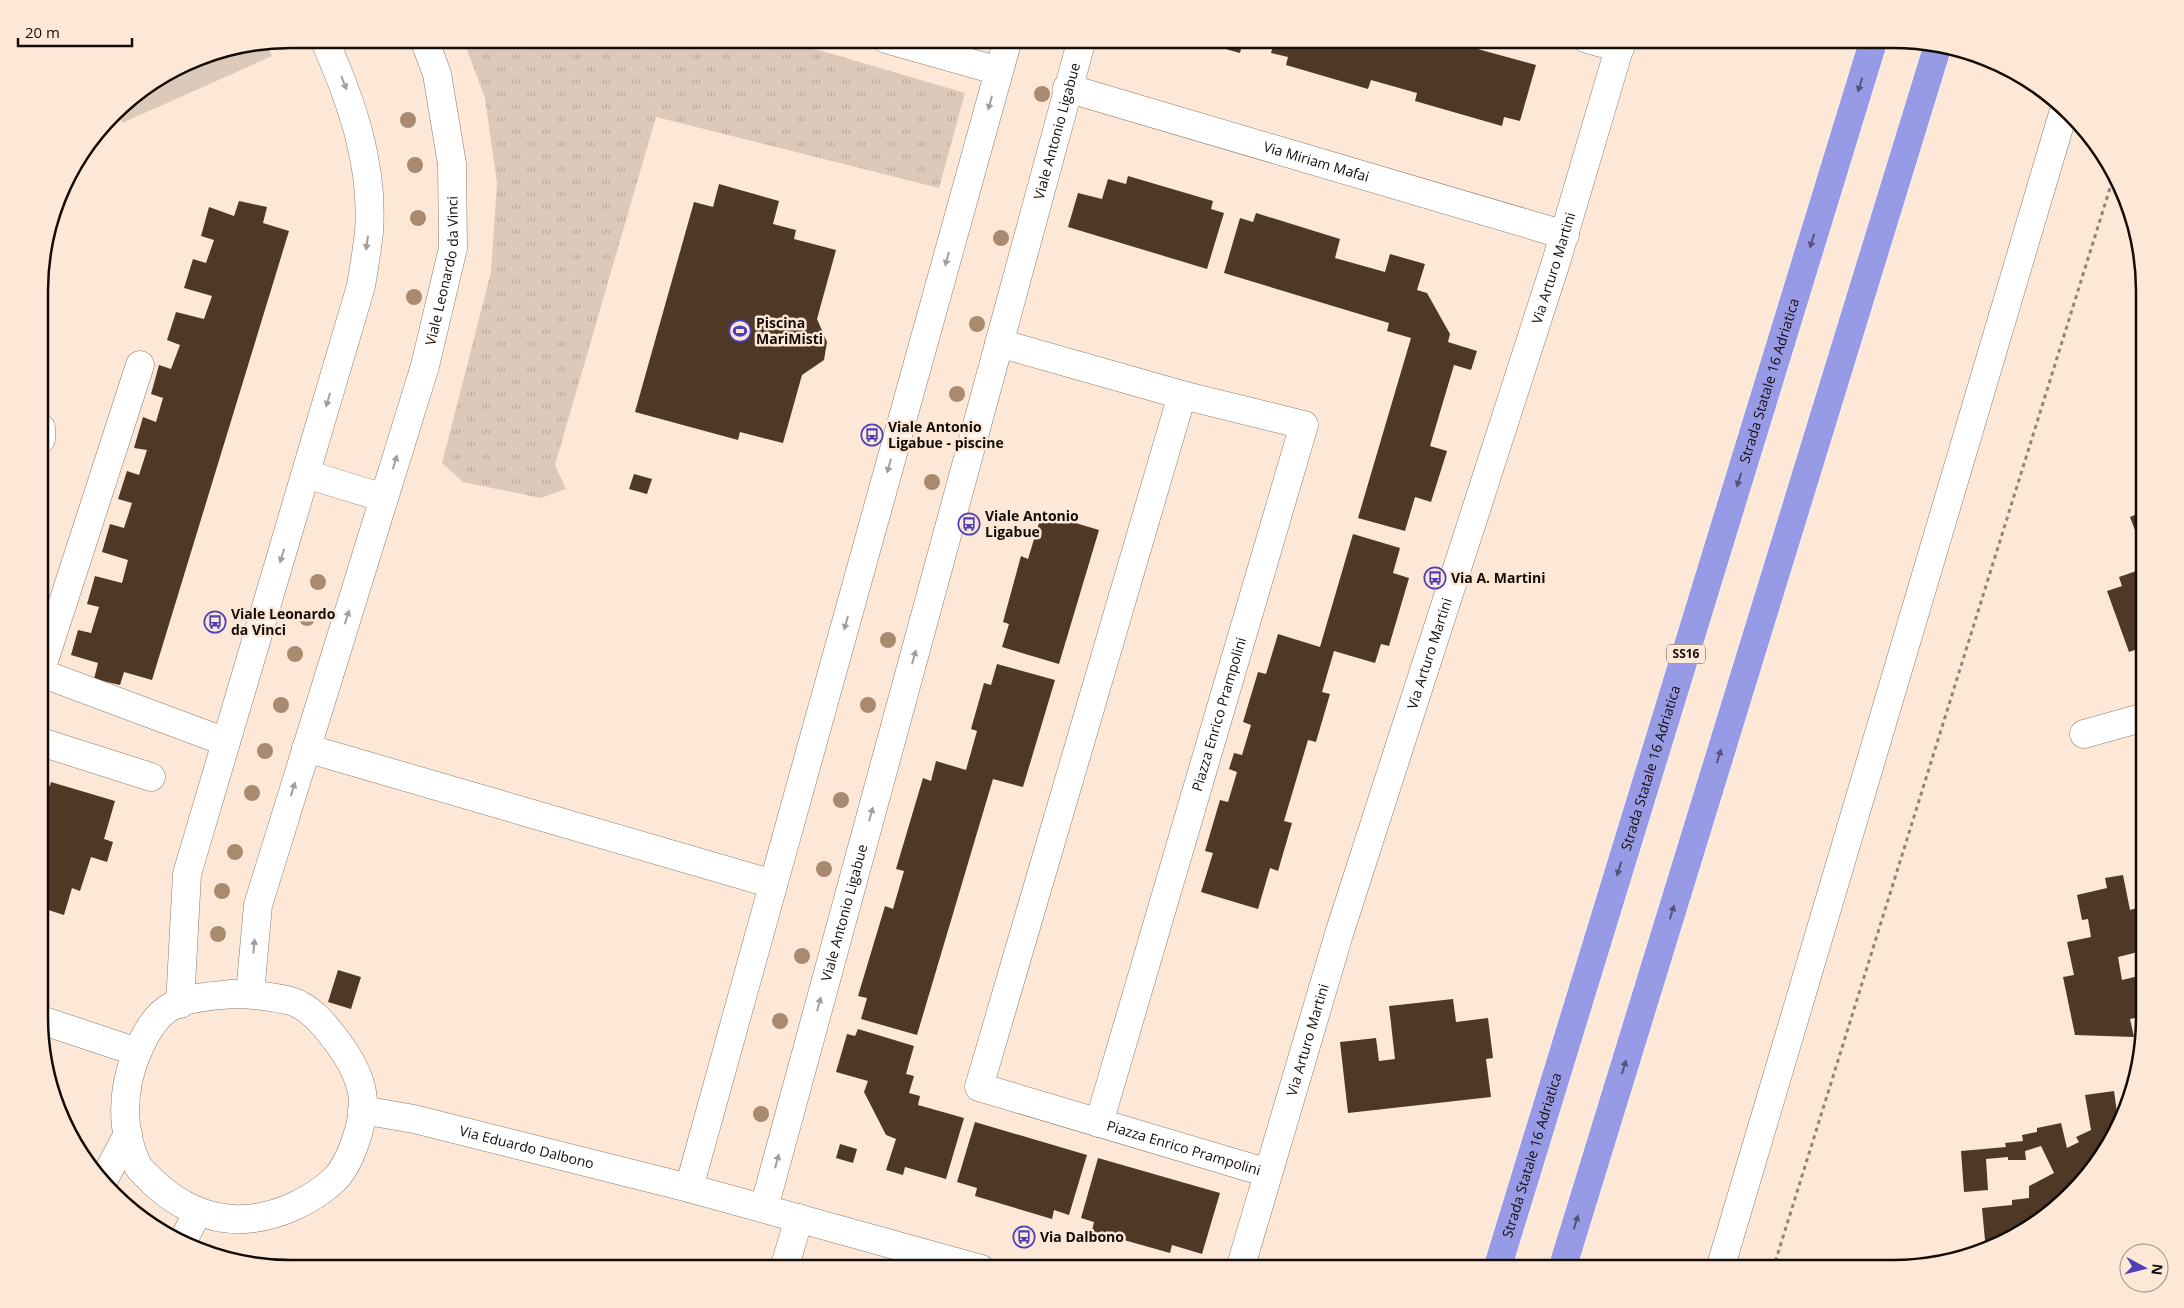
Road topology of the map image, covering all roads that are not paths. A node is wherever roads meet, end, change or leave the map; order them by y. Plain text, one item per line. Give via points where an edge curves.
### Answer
1 (328, 48) edge
2 (427, 48) edge
3 (918, 48) edge
4 (1005, 48) edge
5 (1079, 48) edge
6 (1620, 48) edge
7 (1871, 48) edge
8 (1936, 51) edge
9 (999, 71) junction
10 (1068, 88) junction
11 (2062, 116) edge
12 (1565, 235) junction
13 (999, 343) junction
14 (140, 365) dead end
15 (1182, 395) junction
16 (306, 474) junction
17 (384, 498) junction
18 (48, 650) edge
19 (48, 675) edge
20 (2136, 720) edge
21 (2084, 734) dead end
22 (226, 742) junction
23 (48, 744) edge
24 (306, 748) junction
25 (151, 777) dead end
26 (773, 884) junction
27 (250, 994) junction
28 (180, 1004) junction
29 (48, 1022) edge
30 (137, 1052) junction
31 (362, 1110) junction
32 (1099, 1123) junction
33 (128, 1134) junction
34 (1268, 1173) junction
35 (106, 1176) edge
36 (689, 1188) junction
37 (764, 1208) junction
38 (197, 1213) junction
39 (799, 1218) junction
40 (185, 1236) edge
41 (787, 1260) edge
42 (949, 1260) edge
43 (1243, 1260) edge
44 (1500, 1260) edge
45 (1565, 1260) edge
46 (1723, 1260) edge

1 -> 16 street via 345,86 363,146 369,232 361,286
17 -> 2 street, Viale Leonardo da Vinci via 425,366 453,248 452,164 437,74
3 - 9 street
4 - 9 street
5 - 10 street, Viale Antonio Ligabue
6 - 12 street, Via Arturo Martini
7 -> 44 highway, Strada Statale 16 Adriatica / SS16
45 -> 8 highway
9 -> 26 street
10 - 12 street, Via Miriam Mafai
10 - 13 street, Viale Antonio Ligabue
11 - 46 street
12 - 34 street, Via Arturo Martini via 1339,934
13 - 15 street, Piazza Enrico Prampolini
37 -> 13 street, Viale Antonio Ligabue
14 - 18 street
15 - 32 street, Piazza Enrico Prampolini via 979,1087
15 - 32 street, Piazza Enrico Prampolini via 1304,425
16 - 17 street
16 -> 22 street
24 -> 17 street, Viale Leonardo da Vinci
19 - 22 street
20 - 21 street
22 - 28 street via 187,874
23 - 25 street
24 - 26 street
27 -> 24 street, Viale Leonardo da Vinci via 258,905
26 - 36 street
27 - 28 street via 206,996
27 - 31 street via 292,1002 315,1015 353,1063 363,1099
28 - 30 street via 172,1006 146,1030
29 - 30 street
30 - 33 street via 129,1072 124,1105
31 - 36 street, Via Eduardo Dalbono via 414,1119
31 - 38 street via 356,1143 335,1180 308,1198 279,1213 244,1219
32 - 34 street, Piazza Enrico Prampolini
33 - 35 street
33 - 38 street via 139,1167 164,1193
34 - 43 street, Via Arturo Martini
36 - 37 street, Via Eduardo Dalbono
37 - 39 street
38 - 40 street
39 - 41 street
39 - 42 street

